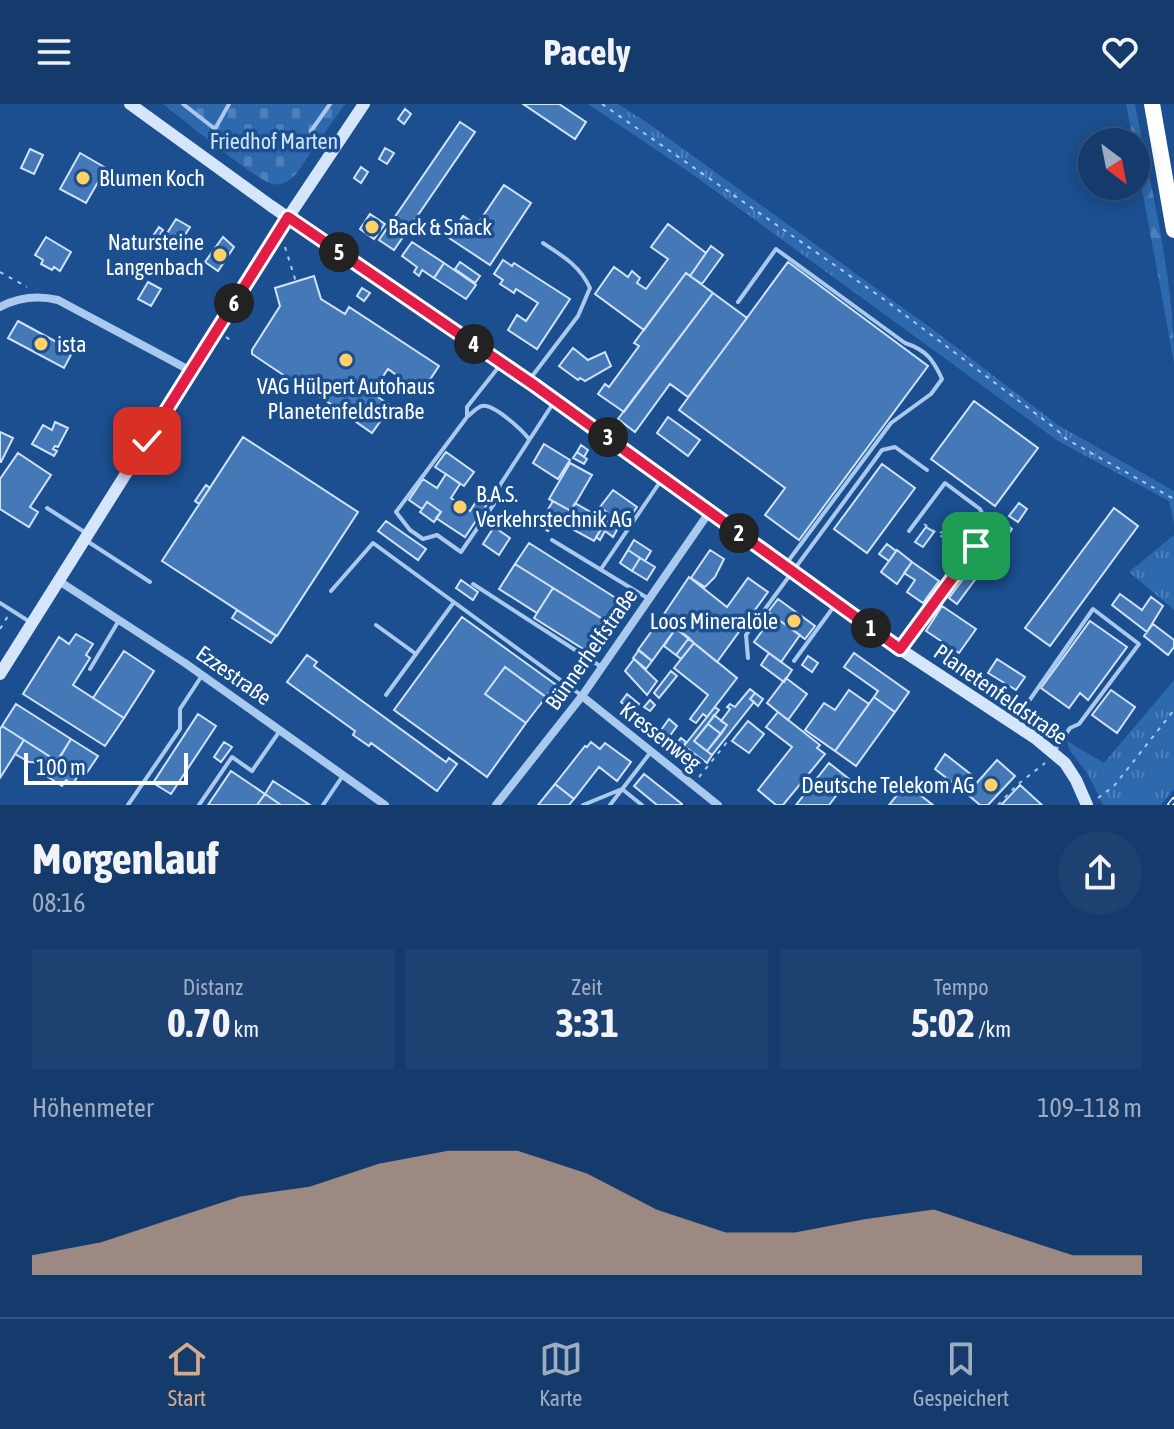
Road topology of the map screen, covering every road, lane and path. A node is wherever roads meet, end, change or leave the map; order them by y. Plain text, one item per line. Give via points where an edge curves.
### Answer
1 (130, 104) edge
2 (183, 104) edge
3 (229, 104) edge
4 (330, 104) edge
5 (364, 104) edge
6 (602, 104) edge
7 (1152, 104) edge
8 (311, 131) dead end
9 (288, 217) junction
10 (1174, 230) edge
11 (543, 243) dead end
12 (285, 247) dead end
13 (0, 272) edge
14 (21, 282) dead end
15 (296, 282) dead end
16 (738, 302) dead end
17 (0, 307) edge
18 (226, 337) dead end
19 (233, 342) dead end
20 (502, 363) junction
21 (191, 371) junction
22 (528, 381) junction
23 (556, 400) junction
24 (467, 417) junction
25 (529, 439) junction
26 (927, 470) dead end
27 (663, 477) junction
28 (1174, 499) edge
29 (47, 508) dead end
30 (710, 511) junction
31 (918, 519) junction
32 (947, 529) dead end
33 (909, 531) dead end
34 (939, 534) junction
35 (87, 537) junction
36 (552, 540) dead end
37 (969, 556) junction
38 (788, 568) junction
39 (601, 569) junction
40 (59, 581) junction
41 (150, 582) dead end
42 (473, 584) dead end
43 (331, 591) dead end
44 (649, 599) junction
45 (454, 602) junction
46 (0, 603) edge
47 (836, 603) junction
48 (11, 611) junction
49 (119, 620) junction
50 (32, 624) junction
51 (376, 625) dead end
52 (0, 629) edge
53 (900, 649) junction
54 (416, 654) junction
55 (748, 658) dead end
56 (794, 661) dead end
57 (602, 667) junction
58 (90, 669) dead end
59 (0, 674) edge
60 (202, 675) junction
61 (386, 695) dead end
62 (582, 696) junction
63 (1174, 710) edge
64 (1013, 724) junction
65 (281, 729) junction
66 (727, 737) dead end
67 (651, 751) junction
68 (1054, 752) junction
69 (344, 775) junction
70 (693, 784) junction
71 (622, 789) junction
72 (1092, 802) edge
73 (128, 805) edge
74 (199, 805) edge
75 (323, 805) edge
76 (385, 805) edge
77 (496, 805) edge
78 (583, 805) edge
79 (610, 805) edge
80 (642, 805) edge
81 (718, 805) edge
82 (998, 805) edge

1 - 9 street, Planetenfeldstraße
2 - 3 lane via 215,129
4 - 8 lane
5 - 9 street
6 - 28 path via 885,300 1064,438
7 - 10 highway
9 - 20 street, Planetenfeldstraße
9 - 21 street
11 - 22 lane via 573,263 590,288 578,316
12 - 15 path
13 - 14 path
16 - 38 lane via 776,249 905,343 919,347 933,358 942,379 931,394 891,423
17 - 21 street via 34,296 58,300
18 - 19 path
20 - 22 street, Planetenfeldstraße
20 - 24 lane via 467,407
21 - 35 street
22 - 23 street, Planetenfeldstraße
23 - 25 lane
23 - 27 street, Planetenfeldstraße
24 - 25 lane via 487,405
24 - 25 lane via 396,512 423,539 437,535 461,552
26 - 38 lane via 895,447 882,450
27 - 30 street, Planetenfeldstraße
27 - 39 lane
29 - 35 lane
30 - 38 street, Planetenfeldstraße
30 - 44 street, Bünnerhelfstraße
31 - 33 lane
31 - 34 path
31 - 37 lane via 945,483 980,509 987,523
32 - 34 path
34 - 37 path
35 - 40 street
35 - 41 lane
36 - 39 lane
37 - 53 lane
38 - 47 street, Planetenfeldstraße
38 - 55 lane via 746,635
39 - 44 lane
40 - 49 street, Ezzestraße
40 - 50 street
42 - 57 lane
43 - 45 lane via 373,543
44 - 57 street, Bünnerhelfstraße
45 - 54 lane
45 - 62 lane
46 - 48 lane
47 - 53 street, Planetenfeldstraße
47 - 56 lane
48 - 50 lane
48 - 52 path
49 - 58 lane
49 - 60 street, Ezzestraße
50 - 59 street
51 - 54 lane
53 - 64 street, Planetenfeldstraße
54 - 61 lane
57 - 62 street, Bünnerhelfstraße
60 - 65 street, Ezzestraße
60 - 73 lane via 180,709 180,729
62 - 67 street, Kressenweg
62 - 77 street, Bünnerhelfstraße
63 - 72 path via 1114,786
64 - 68 street, Planetenfeldstraße
64 - 68 lane via 1093,609 1139,644
65 - 69 street, Ezzestraße
65 - 74 lane via 252,771 232,757
66 - 70 path
67 - 70 street, Kressenweg
67 - 71 lane
68 - 72 street, Planetenfeldstraße
68 - 82 path
69 - 75 lane
69 - 76 street, Ezzestraße
70 - 81 street, Kressenweg
71 - 78 lane
71 - 79 lane
71 - 80 lane

